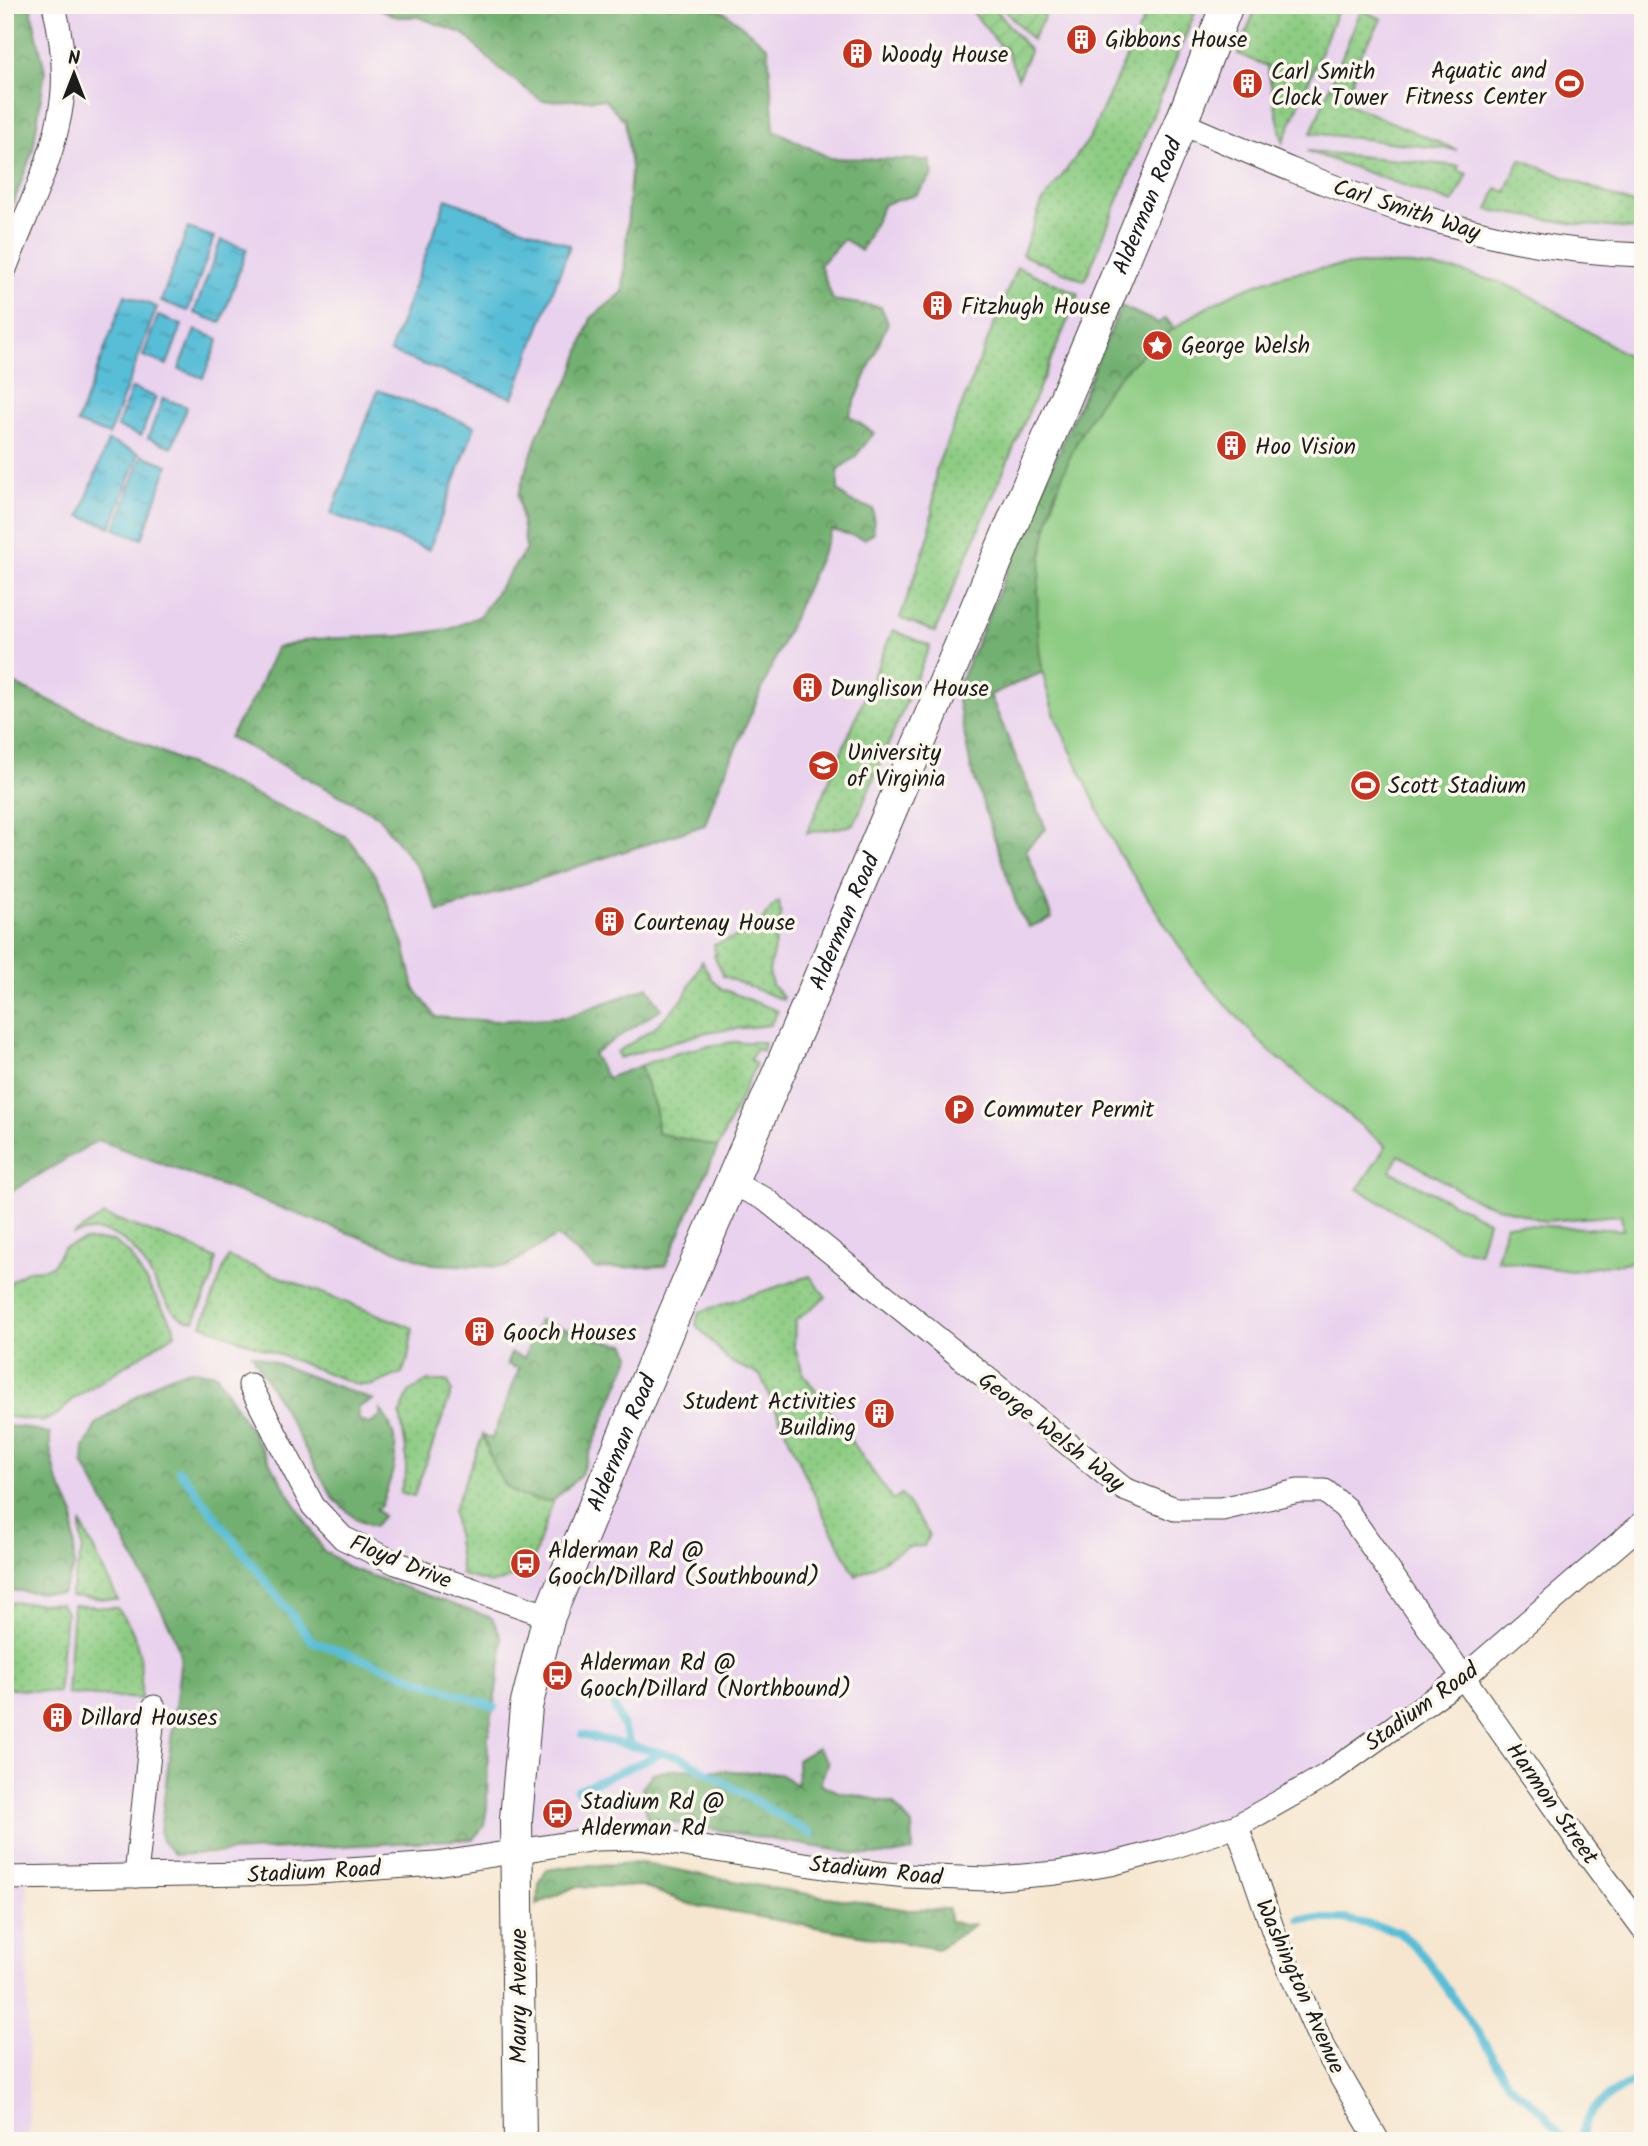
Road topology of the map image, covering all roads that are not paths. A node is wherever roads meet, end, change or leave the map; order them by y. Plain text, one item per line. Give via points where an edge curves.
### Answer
1 (54, 5) edge
2 (1227, 5) edge
3 (1181, 123) junction
4 (1643, 255) edge
5 (5, 269) edge
6 (731, 1183) junction
7 (250, 1385) dead end
8 (1643, 1524) edge
9 (549, 1616) junction
10 (1464, 1677) junction
11 (154, 1707) dead end
12 (1237, 1826) junction
13 (518, 1852) junction
14 (136, 1876) junction
15 (5, 1878) edge
16 (1643, 1929) edge
17 (520, 2141) edge
18 (1378, 2141) edge

1 - 5 street via 60,30 62,100 49,153
2 - 3 main road, Alderman Road
3 - 4 street, Carl Smith Way via 1356,196 1438,223 1520,243 1594,254
3 - 6 main road, Alderman Road
6 - 9 main road, Alderman Road
6 - 10 street, George Welsh Way via 765,1199 1124,1489 1175,1509 1222,1509 1298,1491 1325,1491 1345,1508
7 - 9 street, Floyd Drive via 313,1506 343,1538 396,1563
8 - 10 street, Stadium Road
9 - 13 main road, Alderman Road via 526,1707 518,1777
10 - 12 street, Stadium Road via 1325,1776
10 - 16 street, Harmon Street
11 - 14 street
12 - 13 street, Stadium Road via 1111,1864 988,1879 843,1869 640,1838 596,1839
12 - 18 street, Washington Avenue via 1276,1939 1322,2044
13 - 14 street, Stadium Road via 436,1864 304,1873
13 - 17 main road, Maury Avenue
14 - 15 street, Stadium Road

